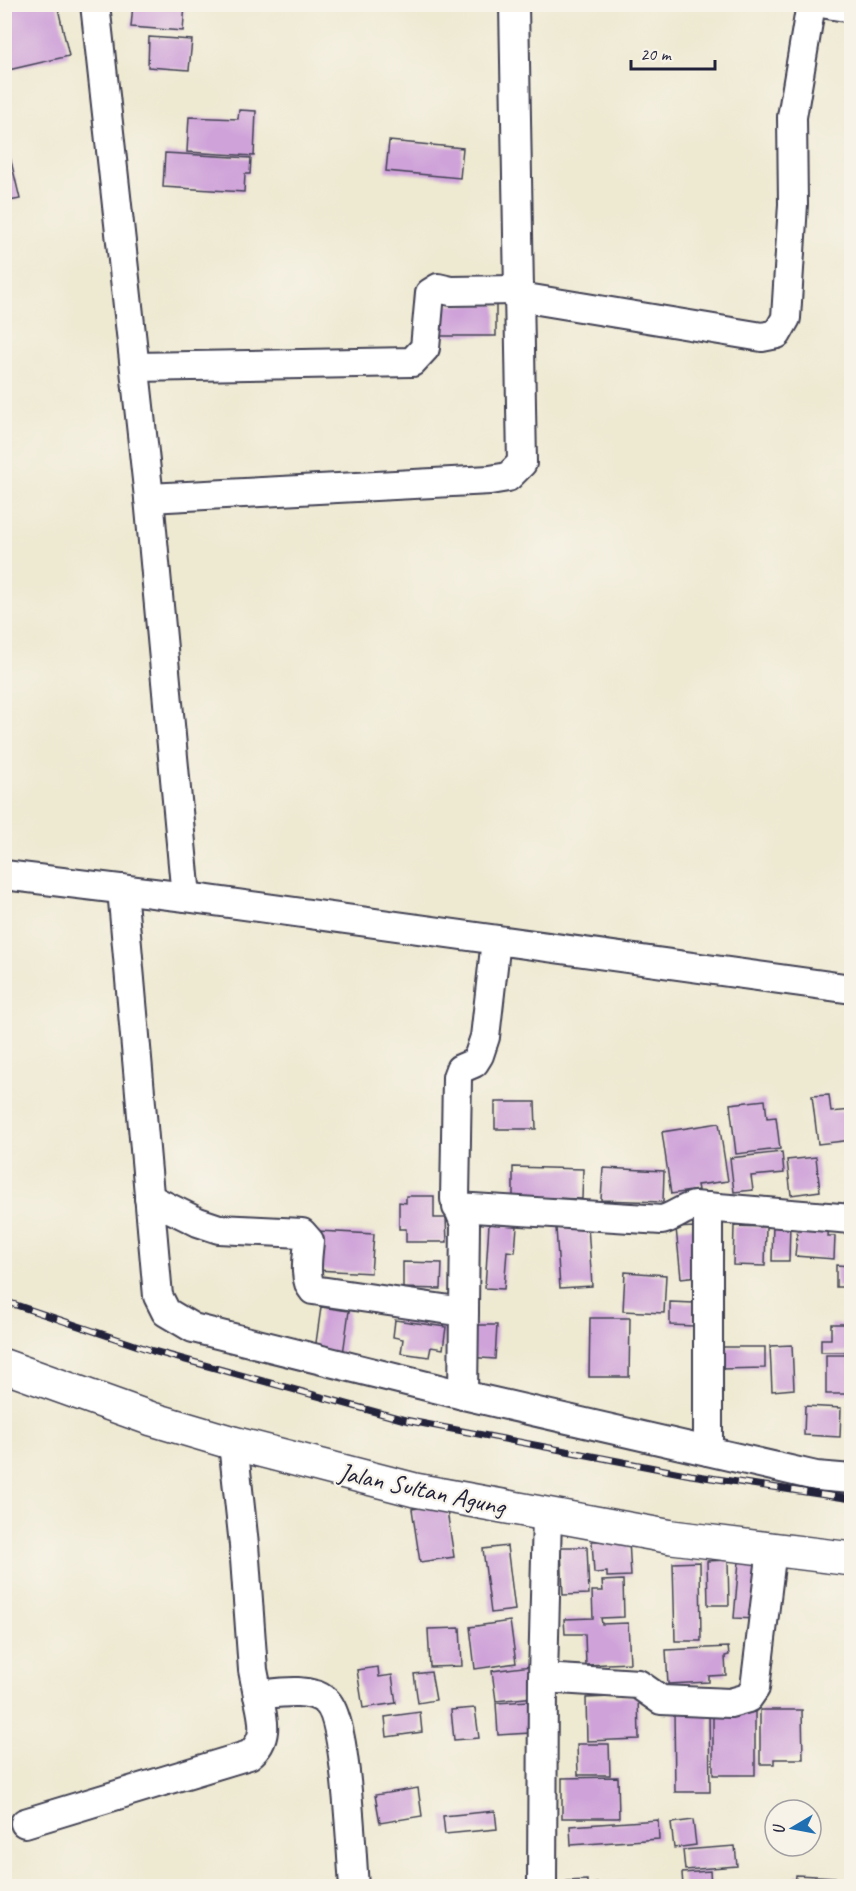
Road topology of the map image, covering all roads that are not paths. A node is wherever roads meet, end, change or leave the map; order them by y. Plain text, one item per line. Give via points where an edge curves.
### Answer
1 (94, 4) edge
2 (514, 4) edge
3 (811, 4) edge
4 (827, 4) edge
5 (852, 8) edge
6 (520, 294) junction
7 (135, 367) junction
8 (149, 498) junction
9 (4, 875) edge
10 (122, 889) junction
11 (186, 897) junction
12 (496, 940) junction
13 (852, 989) edge
14 (149, 1198) junction
15 (457, 1207) junction
16 (708, 1207) junction
17 (852, 1218) edge
18 (464, 1312) junction
19 (4, 1366) edge
20 (463, 1395) junction
21 (233, 1443) junction
22 (708, 1450) junction
23 (852, 1479) edge
24 (548, 1515) junction
25 (772, 1549) junction
26 (852, 1559) edge
27 (543, 1678) junction
28 (258, 1695) junction
29 (25, 1823) dead end
30 (354, 1887) edge
31 (542, 1887) edge

1 - 7 street
2 - 6 street
3 - 6 street via 792,117 793,204 786,318 777,334 762,337
4 - 5 street
6 - 7 street via 438,288 429,293 425,348 412,362
6 - 8 street via 522,464 508,477
7 - 8 street
8 - 11 street
9 - 10 street
10 - 11 street
10 - 14 street
11 - 12 street
12 - 13 street
12 - 15 street via 485,1037 474,1063 460,1069 457,1077
14 - 18 street via 219,1229 302,1233 309,1241 308,1277 313,1290
14 - 20 street via 158,1296 166,1312 193,1328
15 - 16 street via 662,1220 694,1206
15 - 18 street via 465,1224
16 - 17 street
16 - 22 street
18 - 20 street
19 - 21 street, Jalan Sultan Agung via 152,1419
20 - 22 street
21 - 24 street, Jalan Sultan Agung via 415,1490
21 - 28 street
22 - 23 street via 816,1476
24 - 25 street, Jalan Sultan Agung via 672,1537
24 - 27 street
25 - 26 street, Jalan Sultan Agung
25 - 27 street via 755,1688 748,1698 730,1703 661,1700 638,1684
27 - 31 street
28 - 29 street via 265,1725 259,1748 249,1755
28 - 30 street via 311,1694 327,1701 336,1719 342,1744

